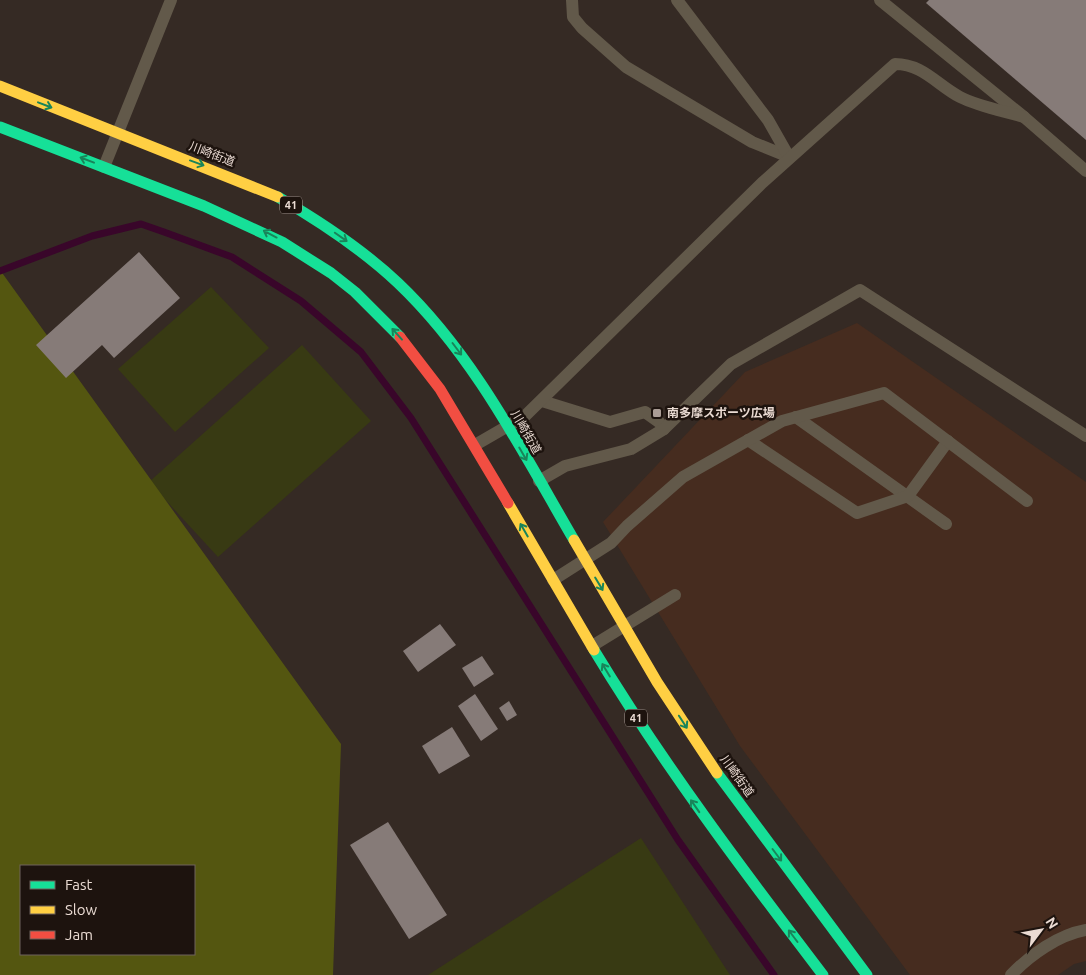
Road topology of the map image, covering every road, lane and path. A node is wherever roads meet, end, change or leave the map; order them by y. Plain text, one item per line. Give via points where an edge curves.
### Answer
1 (171, 0) edge
2 (572, 0) edge
3 (677, 0) edge
4 (880, 0) edge
5 (0, 86) edge
6 (1024, 118) junction
7 (0, 127) edge
8 (118, 133) junction
9 (789, 157) junction
10 (104, 167) junction
11 (1086, 172) edge
12 (542, 401) junction
13 (796, 417) junction
14 (507, 426) junction
15 (664, 429) junction
16 (1086, 436) edge
17 (748, 440) junction
18 (948, 441) junction
19 (475, 445) junction
20 (539, 481) junction
21 (908, 496) junction
22 (1027, 501) dead end
23 (946, 524) dead end
24 (585, 560) junction
25 (553, 580) junction
26 (675, 595) dead end
27 (624, 626) junction
28 (592, 646) junction
29 (1086, 930) edge
30 (823, 975) edge
31 (867, 975) edge
32 (1011, 975) edge

1 - 8 lane
2 - 9 lane via 573,17 626,67 752,142
3 - 9 lane via 768,120
4 - 6 lane
5 -> 8 main road, 川崎街道 / 41
6 - 9 lane via 961,97 917,67 895,64
6 - 11 lane
10 -> 7 main road, 41
8 - 10 lane
8 -> 14 main road, 川崎街道 / 41 via 269,192 357,248 400,284 452,343
9 - 12 lane
19 -> 10 main road, 41 via 422,362 355,292 272,234
12 - 14 lane
12 - 15 lane via 610,422 645,412
13 - 17 lane
13 - 18 lane via 884,393
13 - 21 lane
14 - 19 lane
14 -> 20 main road, 川崎街道 / 41
15 - 16 lane via 731,364 860,290
15 - 20 lane via 632,448 565,466
17 - 21 lane via 856,513
17 - 24 lane via 683,477 611,543
18 - 21 lane
18 - 22 lane
25 -> 19 main road, 41
20 - 24 main road, 川崎街道 / 41
21 - 23 lane
24 - 25 lane
24 -> 27 main road, 川崎街道 / 41
25 - 28 main road, 41
26 - 27 lane
27 - 28 lane
27 -> 31 main road, 川崎街道 / 41 via 712,766
30 -> 28 main road, 41 via 711,828 650,741
29 - 32 lane via 1068,933 1021,964

